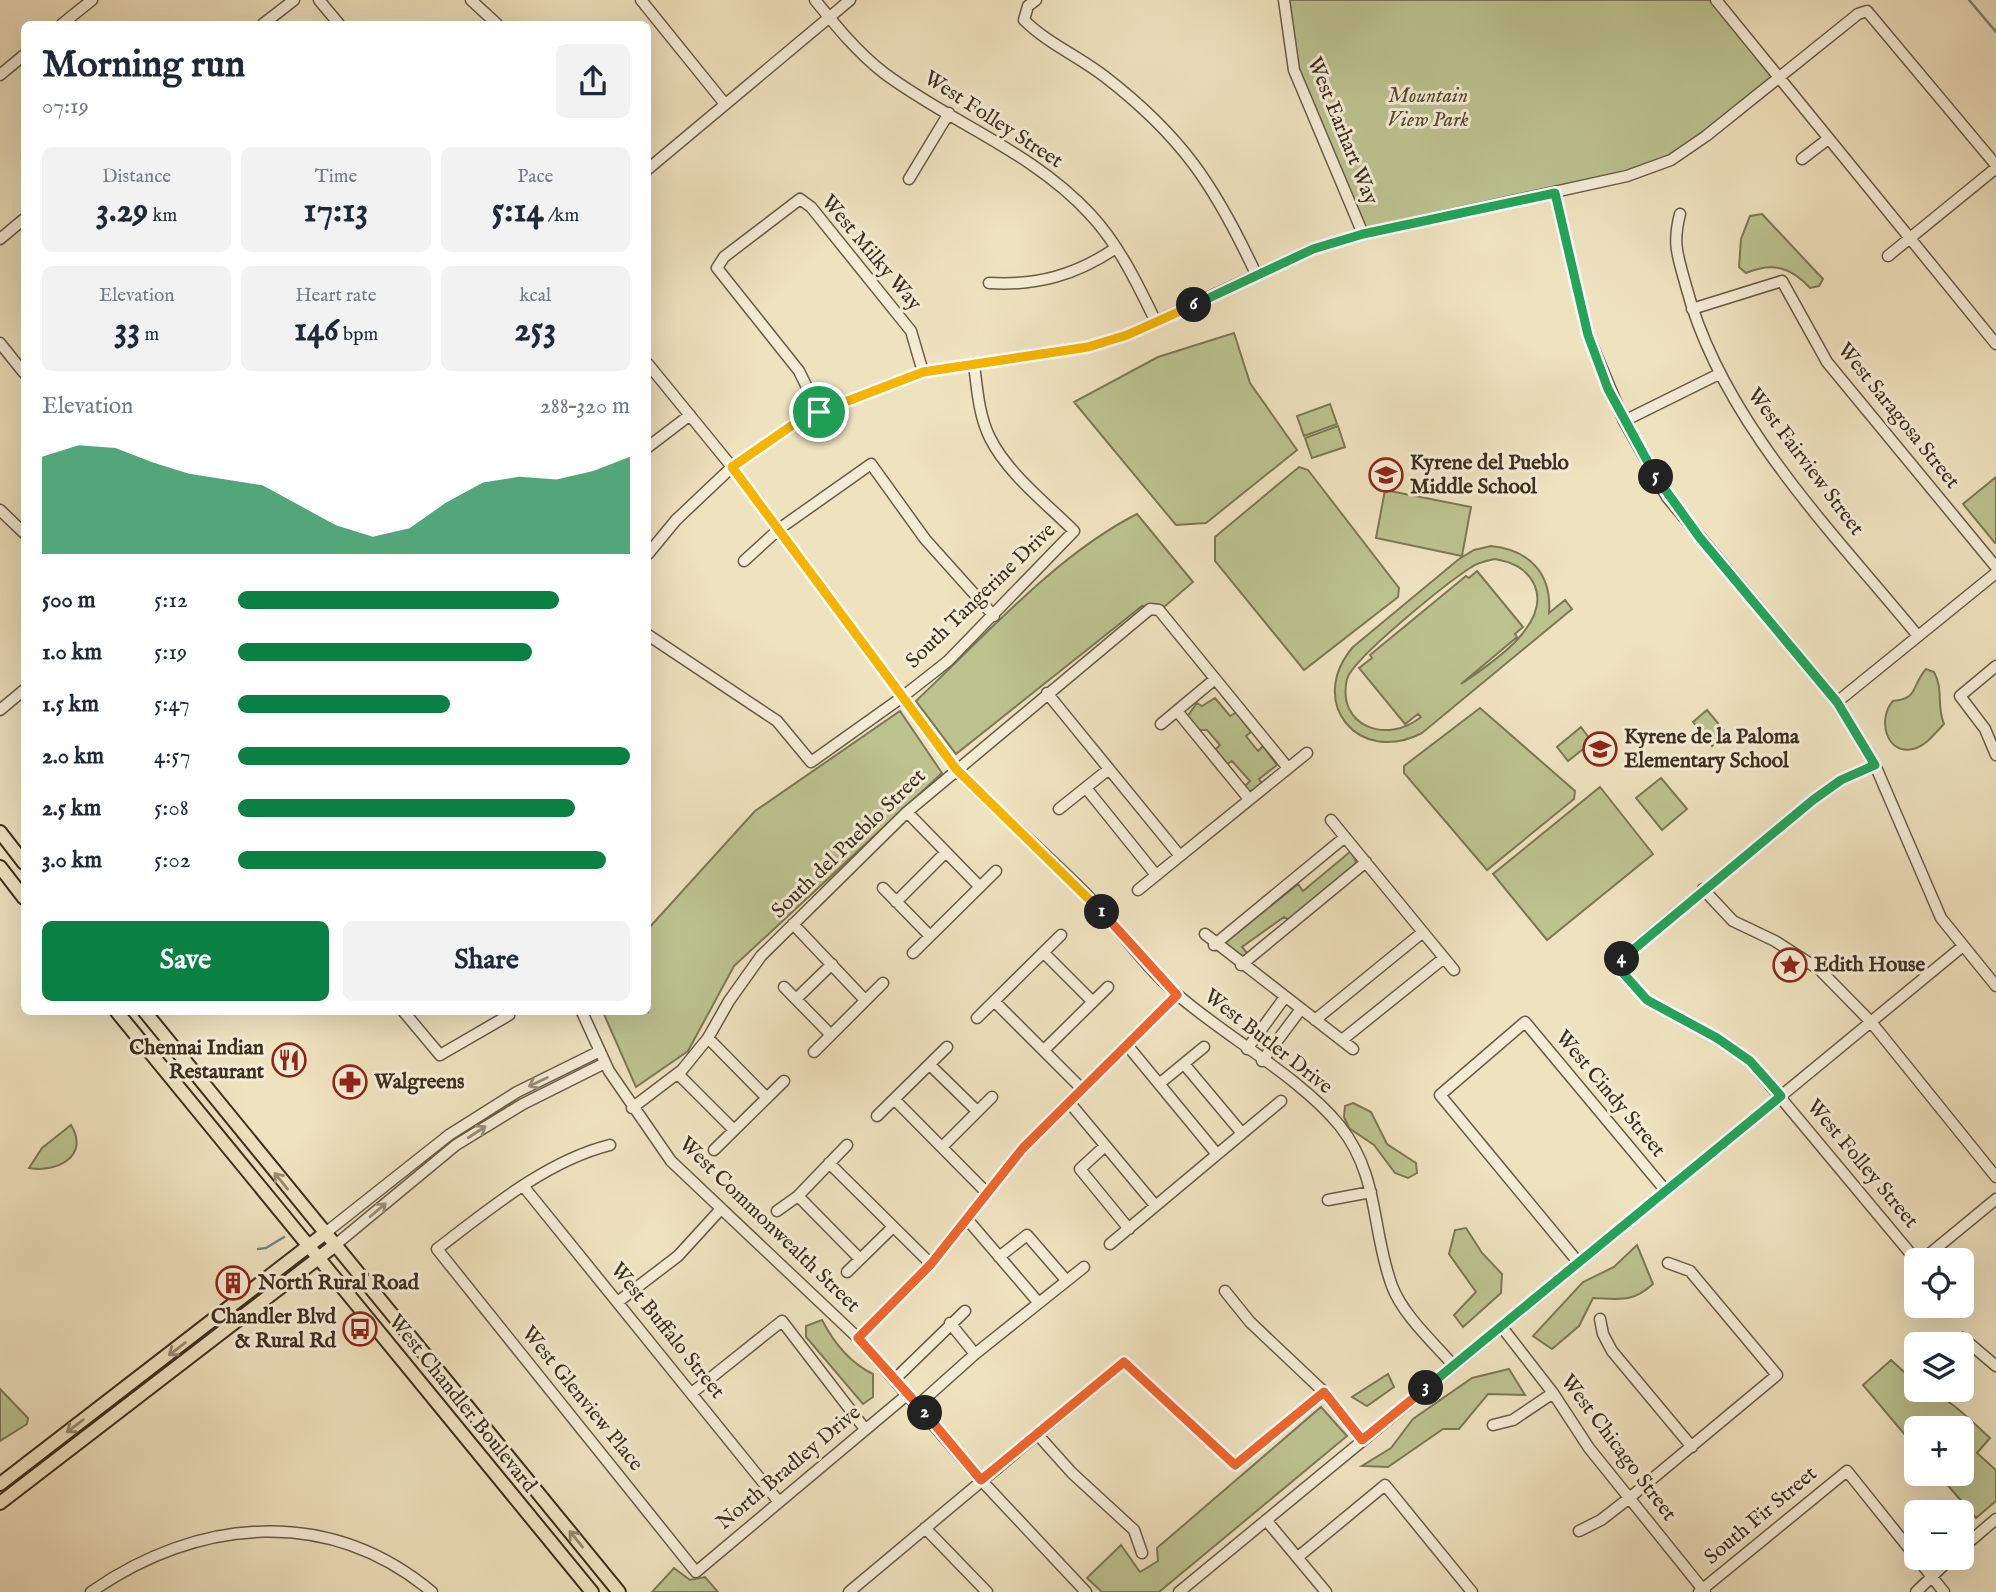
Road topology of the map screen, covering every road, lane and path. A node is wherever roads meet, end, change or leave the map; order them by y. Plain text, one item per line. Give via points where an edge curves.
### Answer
1 (92, 0) edge
2 (294, 0) edge
3 (319, 0) edge
4 (471, 0) edge
5 (641, 0) edge
6 (815, 0) edge
7 (850, 0) edge
8 (1036, 0) edge
9 (1284, 0) edge
10 (1716, 0) edge
11 (829, 18) junction
12 (66, 21) edge
13 (267, 21) edge
14 (336, 21) edge
15 (493, 21) edge
16 (21, 58) edge
17 (0, 75) edge
18 (1779, 78) junction
19 (725, 104) junction
20 (949, 113) junction
21 (1828, 139) junction
22 (1802, 159) dead end
23 (651, 166) edge
24 (1996, 167) edge
25 (909, 179) dead end
26 (1555, 193) junction
27 (1680, 214) dead end
28 (21, 222) edge
29 (1363, 234) junction
30 (1909, 238) junction
31 (0, 239) edge
32 (1116, 248) junction
33 (1888, 256) dead end
34 (1256, 274) junction
35 (989, 283) dead end
36 (1692, 309) junction
37 (1156, 322) junction
38 (0, 343) edge
39 (1996, 344) edge
40 (974, 364) junction
41 (651, 368) edge
42 (21, 369) edge
43 (923, 372) junction
44 (1719, 374) junction
45 (819, 412) junction
46 (690, 415) junction
47 (1624, 421) junction
48 (651, 445) edge
49 (732, 467) junction
50 (0, 510) edge
51 (779, 529) junction
52 (21, 530) edge
53 (651, 550) edge
54 (744, 561) dead end
55 (1996, 567) edge
56 (1996, 573) edge
57 (994, 616) junction
58 (1918, 636) junction
59 (651, 637) edge
60 (1996, 666) edge
61 (1215, 679) junction
62 (21, 692) edge
63 (1047, 694) junction
64 (901, 698) junction
65 (1837, 702) junction
66 (2, 705) edge
67 (1177, 711) junction
68 (1161, 724) dead end
69 (1307, 752) dead end
70 (1996, 755) edge
71 (1875, 765) junction
72 (1288, 768) junction
73 (956, 769) junction
74 (1109, 769) junction
75 (1086, 788) junction
76 (1250, 799) junction
77 (1059, 809) dead end
78 (907, 812) junction
79 (1331, 820) dead end
80 (0, 832) edge
81 (1345, 837) junction
82 (946, 852) junction
83 (1180, 856) junction
84 (21, 859) edge
85 (1366, 862) junction
86 (0, 867) edge
87 (996, 871) dead end
88 (1156, 875) junction
89 (980, 887) junction
90 (883, 888) dead end
91 (1703, 889) junction
92 (1138, 890) dead end
93 (21, 894) edge
94 (897, 902) junction
95 (793, 924) junction
96 (1423, 932) junction
97 (1205, 934) dead end
98 (1061, 935) dead end
99 (930, 936) junction
100 (1214, 945) junction
101 (1963, 946) junction
102 (913, 953) dead end
103 (1044, 953) junction
104 (1444, 958) junction
105 (832, 964) junction
106 (1241, 965) junction
107 (1454, 970) dead end
108 (883, 983) dead end
109 (1996, 986) edge
110 (784, 987) dead end
111 (1108, 987) dead end
112 (1177, 995) junction
113 (796, 999) junction
114 (865, 1000) junction
115 (994, 1001) junction
116 (1093, 1002) junction
117 (1293, 1003) junction
118 (119, 1015) edge
119 (147, 1015) edge
120 (407, 1015) edge
121 (506, 1015) edge
122 (583, 1015) edge
123 (977, 1018) dead end
124 (1315, 1020) junction
125 (1871, 1022) junction
126 (162, 1033) junction
127 (831, 1035) junction
128 (708, 1038) junction
129 (1342, 1040) junction
130 (1126, 1045) junction
131 (145, 1046) junction
132 (947, 1047) dead end
133 (1204, 1047) dead end
134 (1247, 1049) junction
135 (1353, 1049) dead end
136 (600, 1051) junction
137 (1044, 1051) junction
138 (814, 1052) dead end
139 (1262, 1061) junction
140 (605, 1063) junction
141 (1184, 1064) junction
142 (930, 1065) junction
143 (678, 1074) junction
144 (785, 1082) dead end
145 (1159, 1084) junction
146 (1082, 1089) junction
147 (1781, 1096) junction
148 (992, 1097) dead end
149 (767, 1098) junction
150 (895, 1100) junction
151 (1281, 1101) dead end
152 (1069, 1102) junction
153 (632, 1108) junction
154 (977, 1111) junction
155 (877, 1116) dead end
156 (734, 1130) junction
157 (1241, 1132) junction
158 (610, 1145) dead end
159 (847, 1145) dead end
160 (1105, 1146) junction
161 (942, 1147) junction
162 (714, 1150) dead end
163 (424, 1153) junction
164 (1216, 1153) junction
165 (829, 1163) junction
166 (432, 1164) junction
167 (1996, 1177) edge
168 (524, 1187) junction
169 (1666, 1191) junction
170 (1371, 1192) junction
171 (987, 1193) junction
172 (798, 1196) junction
173 (1996, 1199) edge
174 (1328, 1200) dead end
175 (1154, 1204) junction
176 (720, 1210) junction
177 (777, 1211) dead end
178 (967, 1219) junction
179 (893, 1227) junction
180 (1129, 1229) junction
181 (324, 1234) junction
182 (1111, 1244) dead end
183 (334, 1246) junction
184 (308, 1247) junction
185 (1906, 1248) edge
186 (1937, 1248) edge
187 (999, 1257) junction
188 (319, 1259) junction
189 (860, 1259) junction
190 (1578, 1262) junction
191 (1668, 1263) dead end
192 (931, 1264) junction
193 (1084, 1267) dead end
194 (847, 1272) dead end
195 (1066, 1280) junction
196 (1225, 1291) dead end
197 (619, 1301) junction
198 (1038, 1302) junction
199 (965, 1311) dead end
200 (1600, 1319) dead end
201 (950, 1323) junction
202 (1501, 1326) junction
203 (858, 1338) junction
204 (1974, 1347) edge
205 (975, 1354) junction
206 (1454, 1365) junction
207 (1996, 1366) edge
208 (895, 1379) junction
209 (693, 1392) junction
210 (1324, 1392) junction
211 (1553, 1393) junction
212 (908, 1394) junction
213 (918, 1405) junction
214 (1493, 1425) dead end
215 (865, 1429) junction
216 (1038, 1435) junction
217 (1362, 1440) junction
218 (1692, 1447) junction
219 (981, 1480) junction
220 (0, 1484) edge
221 (1628, 1499) junction
222 (779, 1502) junction
223 (0, 1503) edge
224 (1996, 1519) edge
225 (1266, 1520) junction
226 (925, 1528) junction
227 (1579, 1531) dead end
228 (1974, 1538) edge
229 (1142, 1553) dead end
230 (1298, 1557) junction
231 (1937, 1570) edge
232 (696, 1572) joint
233 (1930, 1576) junction
234 (1702, 1591) edge
235 (91, 1592) edge
236 (432, 1592) edge
237 (592, 1592) edge
238 (619, 1592) edge
239 (849, 1592) edge
240 (987, 1592) edge
241 (1086, 1592) edge
242 (1179, 1592) edge
243 (1326, 1592) edge
244 (1472, 1592) edge
245 (1916, 1592) edge
246 (1944, 1592) edge

1 - 12 street
2 - 13 street
3 - 14 street
4 - 15 street
5 - 19 street
6 - 11 street, West Folley Street
7 - 11 street
8 - 34 street via 1028,6 1024,20 1034,30 1110,80 1174,136 1222,203
9 - 29 street, West Earhart Way via 1294,70
10 - 18 street
11 - 19 street
11 - 20 street, West Folley Street via 868,60
16 - 17 street
18 - 21 street
18 - 24 street via 1867,11
18 - 26 street via 1671,160
19 - 23 street
20 - 25 street
20 - 32 street, West Folley Street via 1045,173 1089,213
21 - 22 street
21 - 30 street
24 - 30 street
26 - 29 street
26 - 47 street via 1588,335
27 - 36 street, West Fairview Street via 1674,239
28 - 31 street
29 - 34 street
30 - 33 street
30 - 39 street
32 - 35 street via 1089,266 1042,282
32 - 37 street, West Folley Street
34 - 37 street
36 - 44 street, West Fairview Street
36 - 55 street, West Saragosa Street via 1782,282 1827,362
37 - 40 street via 1088,347
38 - 42 street
40 - 43 street
40 - 57 street, South Tangerine Drive via 981,413 1003,460 1074,531
41 - 46 street, West Butler Drive
43 - 45 street
43 - 45 street, West Milky Way via 911,331 800,199 724,257 717,268 799,371
44 - 47 street
44 - 58 street, West Fairview Street via 1771,456
45 - 49 street
46 - 48 street
46 - 49 street, West Butler Drive
47 - 65 street via 1667,497
49 - 51 street, West Butler Drive
49 - 53 street
50 - 52 street
51 - 54 street
51 - 57 street via 871,464 942,561
51 - 64 street, West Butler Drive
56 - 58 street
57 - 64 street, South Tangerine Drive
58 - 65 street
59 - 64 street, South Tangerine Drive via 778,721 811,762
60 - 70 street via 1960,695 1985,729
61 - 63 street, South del Pueblo Street via 1154,608
61 - 67 street
61 - 72 street
62 - 66 street
63 - 73 street, South del Pueblo Street
63 - 74 street
64 - 73 street, West Butler Drive
65 - 71 street
67 - 68 street
67 - 76 street
69 - 72 street
71 - 91 street via 1841,780
71 - 101 street via 1931,898
72 - 76 street
73 - 78 street, South del Pueblo Street
73 - 112 street, West Butler Drive via 1088,897
74 - 75 street
74 - 83 street
75 - 77 street
75 - 88 street
76 - 83 street
78 - 82 street
78 - 95 street, South del Pueblo Street
79 - 81 street
80 - 84 main road
81 - 85 street
81 - 100 street
82 - 89 street
82 - 94 street
83 - 88 street
85 - 96 street
85 - 106 street
86 - 93 main road
87 - 89 street
88 - 92 street
89 - 99 street
90 - 94 street
91 - 125 street via 1733,921 1820,970
91 - 147 street, West Folley Street via 1615,964 1647,1000 1750,1061
94 - 99 street
95 - 105 street
95 - 128 street, South del Pueblo Street via 748,972
96 - 104 street
96 - 124 street
97 - 100 street
98 - 103 street
99 - 102 street
100 - 106 street
101 - 109 street
101 - 125 street
103 - 115 street
103 - 116 street
104 - 107 street
104 - 129 street
105 - 113 street
105 - 114 street
106 - 117 street
108 - 114 street
110 - 113 street
111 - 116 street
112 - 130 street
112 - 134 street, West Butler Drive
113 - 127 street
114 - 127 street
115 - 123 street
115 - 137 street
116 - 137 street
117 - 124 street
117 - 134 street
117 - 139 street
118 - 131 main road, West Chandler Boulevard
119 - 126 main road, West Chandler Boulevard
120 - 121 street via 440,1055
122 - 136 street, West Commonwealth Street
124 - 129 street
125 - 147 street
125 - 167 street
126 - 131 main road
181 -> 126 main road, West Chandler Boulevard
127 - 138 street
128 - 143 street, South del Pueblo Street
128 - 149 street
129 - 135 street
130 - 145 street
130 - 146 street
131 - 184 main road, West Chandler Boulevard
132 - 142 street
133 - 141 street
134 - 139 street, West Butler Drive
136 - 140 street, West Commonwealth Street
136 -> 163 street via 517,1092
137 - 146 street
139 - 170 street, West Butler Drive via 1298,1086 1340,1126 1367,1173
140 - 153 street, West Commonwealth Street
166 -> 140 street via 505,1115
141 - 145 street
141 - 157 street
142 - 150 street
142 - 154 street
143 - 153 street, South del Pueblo Street
143 - 156 street
144 - 149 street
145 - 164 street
146 - 152 street
147 - 169 street
147 - 185 street, West Folley Street
148 - 154 street
149 - 156 street
150 - 155 street
150 - 161 street
151 - 157 street
152 - 160 street
152 - 171 street
153 - 176 street, West Commonwealth Street via 671,1161
154 - 161 street
156 - 162 street
157 - 164 street
158 - 168 street via 574,1158
159 - 165 street
160 - 175 street
160 - 180 street via 1080,1169
161 - 171 street
163 - 166 street
163 - 181 street
164 - 175 street
165 - 172 street
165 - 179 street
183 -> 166 street
168 - 197 street, West Buffalo Street
168 - 232 street, West Glenview Place via 437,1249
169 - 190 street
169 - 190 street, West Cindy Street via 1525,1022 1440,1095
170 - 174 street
170 - 206 street, West Butler Drive via 1393,1289
171 - 178 street
172 - 177 street
172 - 189 street
173 - 186 street
175 - 180 street
176 - 197 street via 678,1256
176 - 203 street, West Commonwealth Street
178 - 187 street
178 - 192 street
179 - 189 street
179 - 192 street
180 - 182 street
181 - 183 main road, West Chandler Boulevard
181 - 184 main road
183 - 188 main road
238 -> 183 main road, West Chandler Boulevard
184 - 188 main road, West Chandler Boulevard
184 -> 220 main road
187 - 195 street via 1027,1235
187 - 198 street
188 - 223 main road
188 - 237 main road, West Chandler Boulevard
189 - 194 street
190 - 202 street
191 - 218 street via 1690,1271 1777,1375
192 - 203 street
193 - 195 street
195 - 198 street
196 - 210 street via 1250,1322
197 - 209 street, West Buffalo Street
198 - 205 street
199 - 201 street
200 - 218 street via 1612,1352
201 - 205 street
201 - 208 street
202 - 206 street
202 - 211 street, West Chicago Street
203 - 208 street, West Commonwealth Street
204 - 207 street
205 - 213 street
206 - 217 street
208 - 212 street, West Commonwealth Street
209 - 215 street via 782,1321
209 - 222 street, West Buffalo Street
210 - 216 street via 1235,1465 1124,1362
210 - 217 street
211 - 214 street via 1513,1420
211 - 221 street, West Chicago Street
212 - 213 street, West Commonwealth Street
212 - 215 street, North Bradley Drive
213 - 219 street, West Commonwealth Street
215 - 222 street, North Bradley Drive
216 - 219 street
216 - 229 street via 1133,1530
217 - 225 street
218 - 221 street
219 - 226 street
219 - 241 street, West Commonwealth Street
221 - 227 street
221 - 234 street, West Chicago Street
222 - 232 street, North Bradley Drive
224 - 228 street
225 - 230 street
225 - 242 street
226 - 239 street
226 - 240 street
230 - 243 street
230 - 244 street via 1385,1485
231 - 233 street
233 - 234 street, South Fir Street via 1847,1471
233 - 245 street
233 - 246 street
235 - 236 street via 178,1547 224,1535 274,1530 307,1533 362,1548 399,1567

